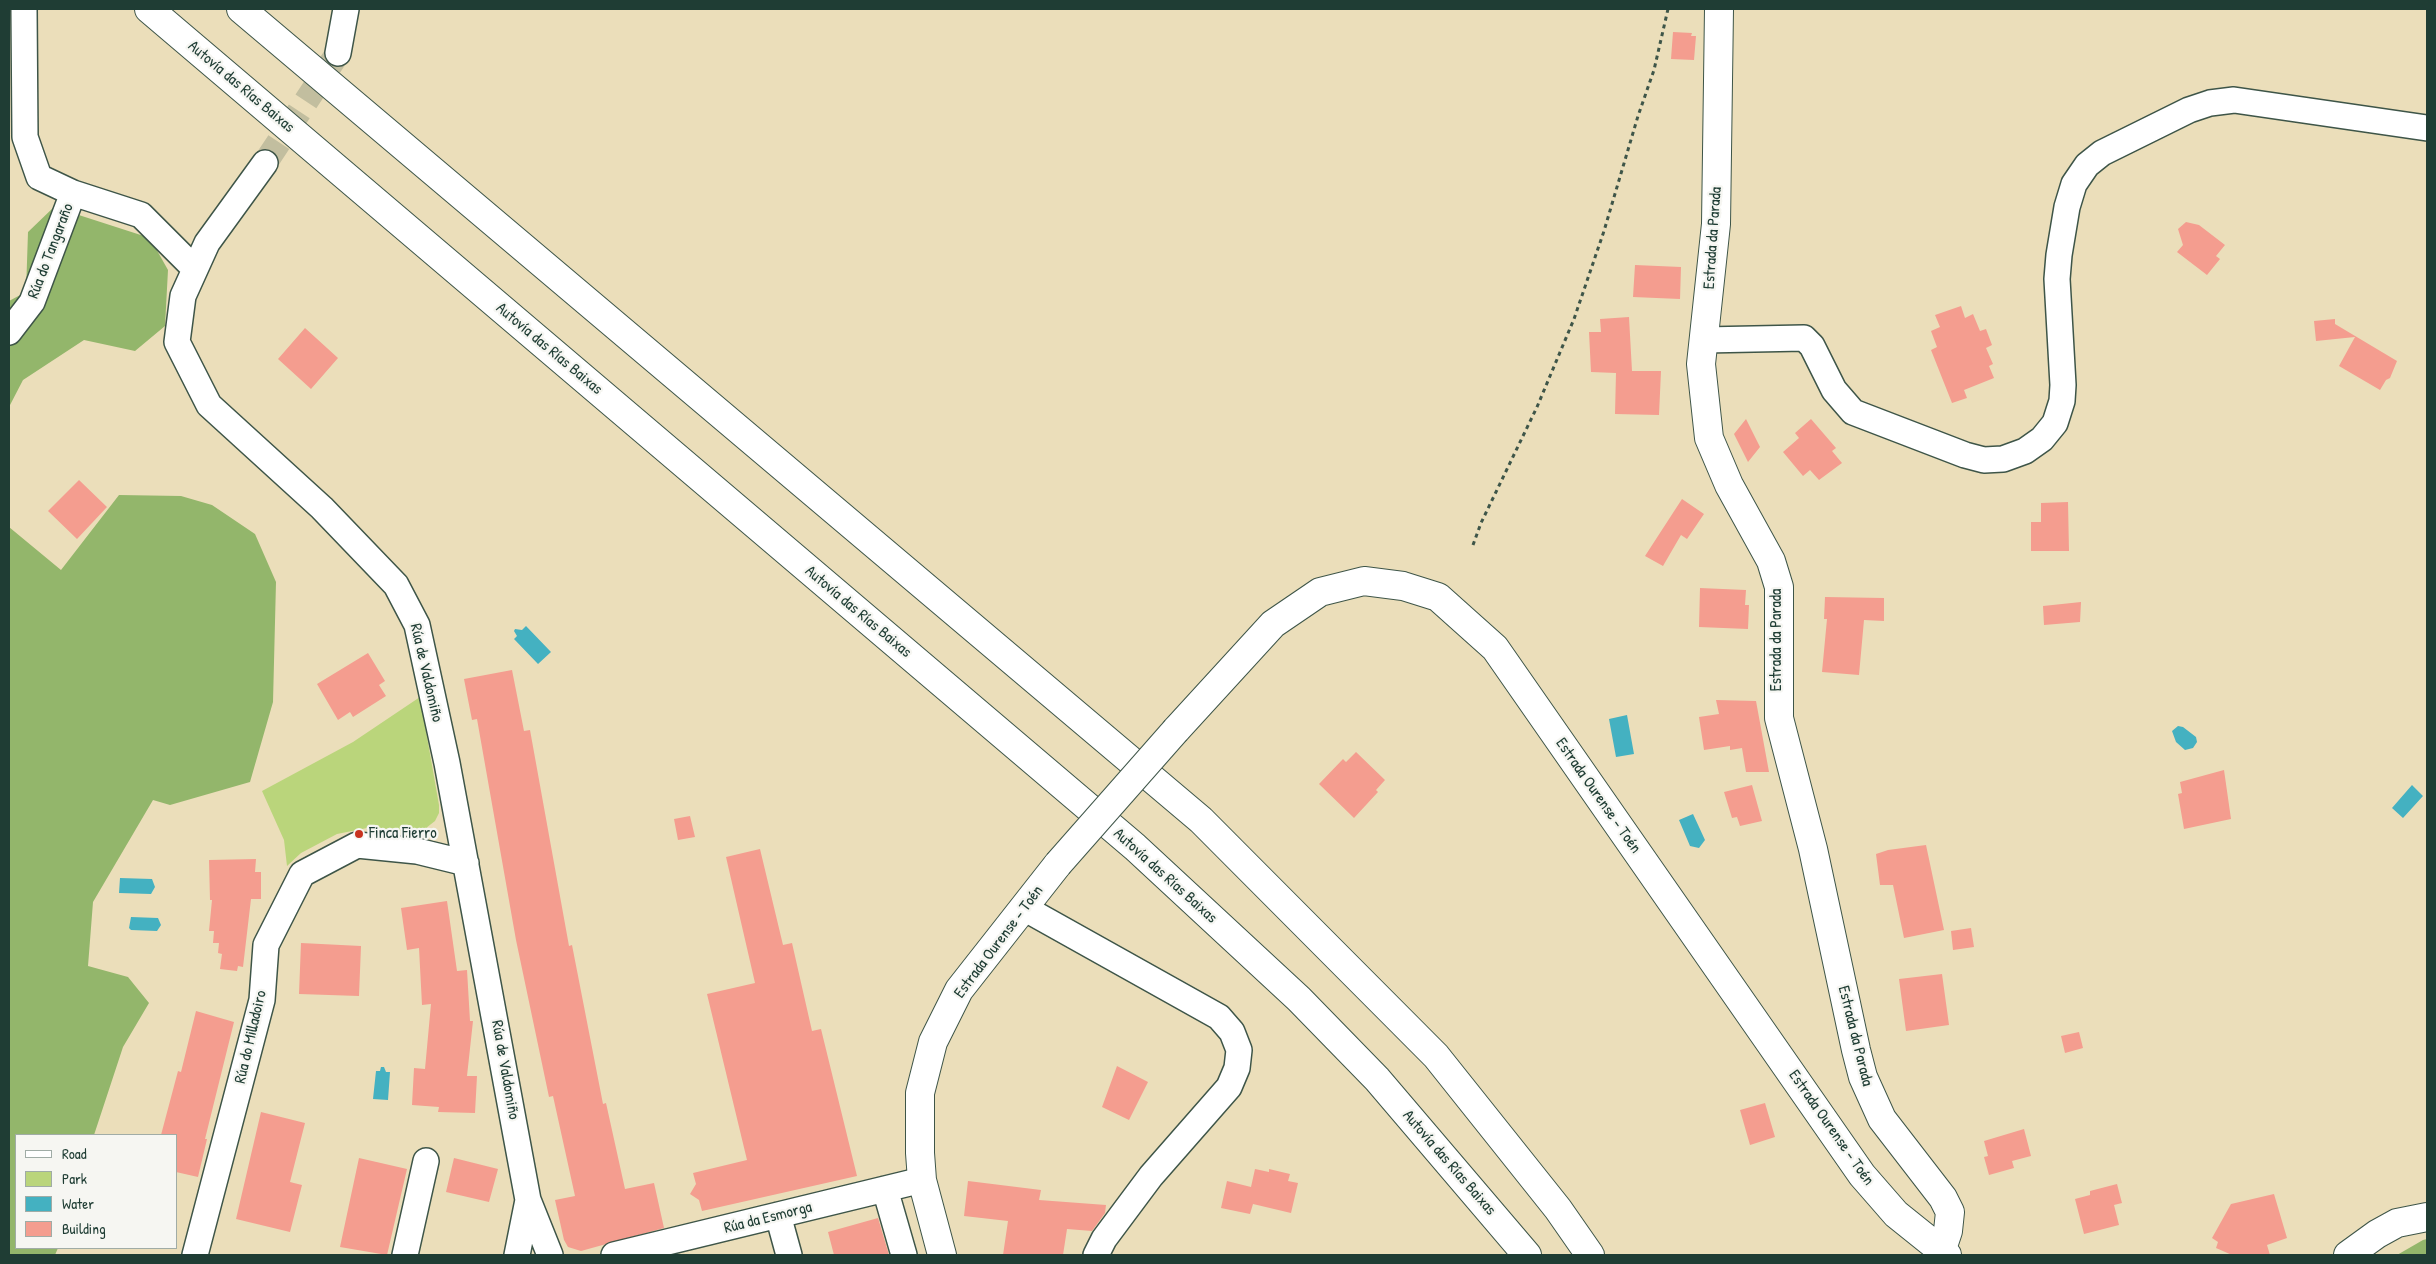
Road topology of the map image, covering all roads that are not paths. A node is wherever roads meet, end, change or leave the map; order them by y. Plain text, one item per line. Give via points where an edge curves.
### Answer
1 (24, 9) edge
2 (148, 9) edge
3 (241, 9) edge
4 (346, 9) edge
5 (1720, 9) edge
6 (338, 53) tunnel mouth
7 (2427, 128) edge
8 (265, 163) tunnel mouth
9 (73, 193) junction
10 (195, 269) junction
11 (9, 332) edge
12 (1704, 340) junction
13 (466, 863) junction
14 (1024, 908) junction
15 (426, 1161) dead end
16 (922, 1180) junction
17 (885, 1189) junction
18 (528, 1200) junction
19 (778, 1215) junction
20 (2427, 1217) edge
21 (1944, 1253) edge
22 (195, 1255) edge
23 (405, 1255) edge
24 (518, 1255) edge
25 (550, 1255) edge
26 (615, 1255) edge
27 (789, 1255) edge
28 (904, 1255) edge
29 (942, 1255) edge
30 (1096, 1255) edge
31 (1527, 1255) edge
32 (1590, 1255) edge
33 (2348, 1255) edge

1 - 9 street via 25,138 39,177
2 - 31 main road, Autovía das Rías Baixas via 1135,847 1299,999 1377,1079
3 - 32 main road via 1201,820 1436,1056 1558,1209
4 - 6 street
5 - 12 main road, Estrada da Parada via 1716,224
7 - 12 street via 2234,100 2188,110 2102,153 2087,165 2074,184 2067,206 2057,280 2063,385 2055,423 2042,439 2025,451 2003,459 1984,460 1965,455 1853,412 1834,390 1812,346 1804,338
8 - 10 street, Rúa de Valdomiño via 207,243
9 - 10 street via 141,215
9 - 11 street, Rúa do Tangaraño via 32,302
10 - 13 street, Rúa de Valdomiño via 183,296 177,342 209,406 322,508 396,585 418,625
12 - 21 main road, Estrada da Parada via 1701,364 1709,438 1729,485 1771,561 1779,587 1779,718 1813,849 1856,1050 1882,1120 1943,1198 1950,1212
13 - 18 street, Rúa de Valdomiño
13 - 22 street, Rúa do Milladoiro via 417,851 357,845 302,874 266,945 262,1000
14 - 16 main road, Estrada Ourense - Toén via 959,990 933,1042 920,1093
14 - 21 main road, Estrada Ourense - Toén, bridge via 1058,864 1273,624 1320,592 1364,581 1403,586 1438,597 1495,648 1862,1175 1896,1214
14 - 30 street via 1219,1017 1232,1032 1239,1050 1237,1068 1229,1087 1151,1176 1104,1239
15 - 23 street
16 - 17 street, Rúa da Esmorga
16 - 29 main road, Estrada Ourense - Toén
17 - 19 street, Rúa da Esmorga
17 - 28 street
18 - 24 street, Rúa de Valdomiño
18 - 25 street, Rúa de Valdomiño
19 - 26 street, Rúa da Esmorga
19 - 27 street
20 - 33 main road via 2397,1223

